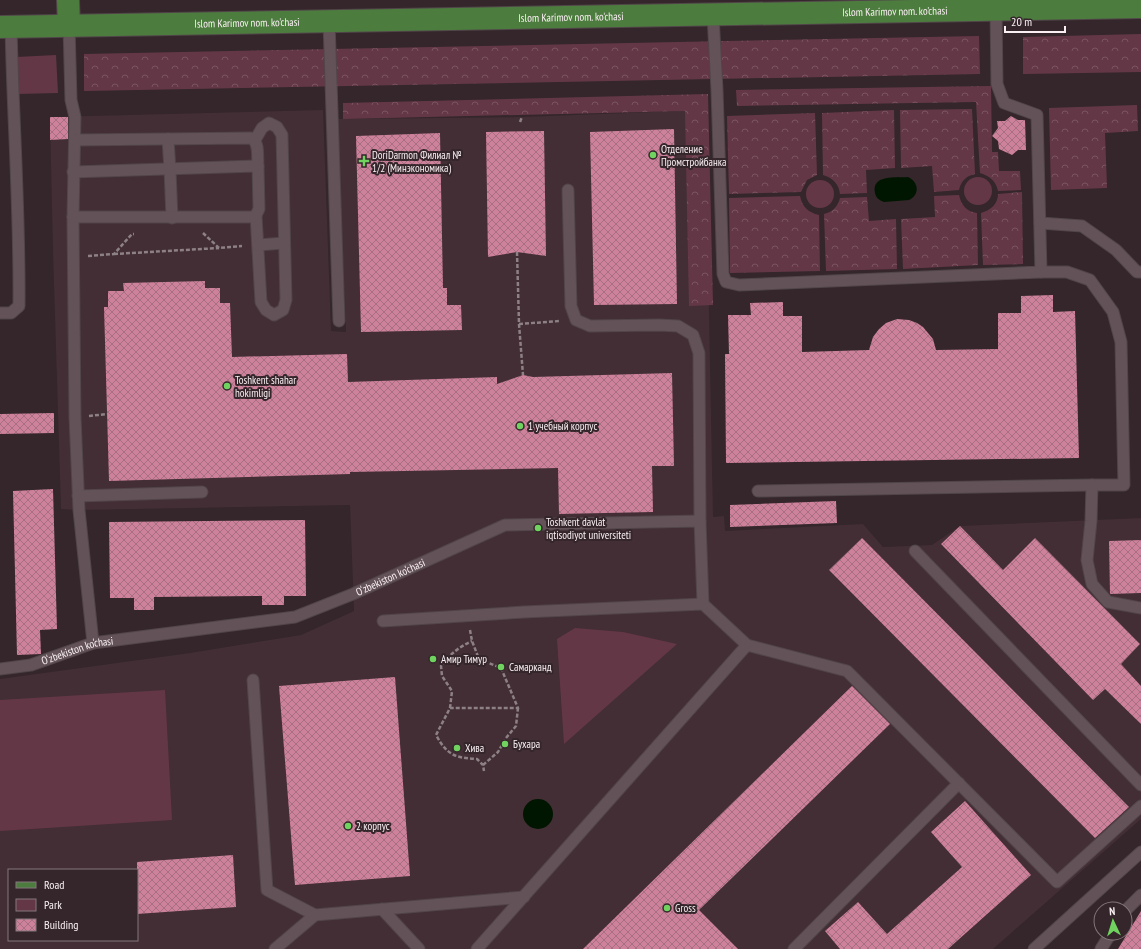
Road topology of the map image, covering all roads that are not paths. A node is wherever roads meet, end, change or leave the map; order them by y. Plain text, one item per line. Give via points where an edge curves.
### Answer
1 (68, 0) edge
2 (1141, 7) edge
3 (594, 8) edge
4 (996, 10) junction
5 (713, 15) junction
6 (329, 22) junction
7 (69, 26) junction
8 (6, 27) edge
9 (168, 139) junction
10 (75, 140) junction
11 (255, 140) junction
12 (258, 166) junction
13 (170, 170) junction
14 (74, 172) junction
15 (568, 190) dead end
16 (256, 215) junction
17 (73, 217) junction
18 (172, 218) junction
19 (1040, 223) junction
20 (284, 244) junction
21 (258, 245) junction
22 (1041, 272) junction
23 (1141, 272) edge
24 (0, 313) edge
25 (339, 321) dead end
26 (1092, 485) junction
27 (758, 490) dead end
28 (202, 492) dead end
29 (78, 496) junction
30 (700, 521) junction
31 (915, 551) dead end
32 (703, 604) junction
33 (1141, 608) edge
34 (383, 621) dead end
35 (92, 643) junction
36 (747, 645) junction
37 (0, 669) edge
38 (253, 680) dead end
39 (1140, 781) edge
40 (959, 783) junction
41 (1141, 806) edge
42 (1141, 852) edge
43 (1141, 895) edge
44 (524, 897) junction
45 (1133, 903) edge
46 (382, 909) junction
47 (315, 915) junction
48 (275, 949) edge
49 (419, 949) edge
50 (477, 949) edge
51 (794, 949) edge
52 (1034, 949) edge

1 - 7 main road
2 - 4 main road, Islom Karimov nom. ko'chasi
3 - 5 main road, Islom Karimov nom. ko'chasi
3 - 6 main road, Islom Karimov nom. ko'chasi
4 - 5 main road, Islom Karimov nom. ko'chasi
4 - 19 lane via 996,84 1004,102 1037,115
5 - 22 lane via 723,274 726,282 739,286
6 - 7 main road, Islom Karimov nom. ko'chasi
6 - 25 lane
7 - 8 main road, Islom Karimov nom. ko'chasi
7 - 10 lane
8 - 24 lane via 12,103 19,306 11,313
9 - 10 lane
9 - 11 lane
9 - 13 lane
10 - 14 lane
11 - 12 lane
11 - 20 lane via 262,128 269,123 277,127 282,135
12 - 13 lane
12 - 16 lane via 259,209
13 - 14 lane
13 - 18 lane
14 - 17 lane
15 - 30 lane via 571,306 576,320 590,326 678,326 693,335 699,353
16 - 18 lane
16 - 21 lane
17 - 18 lane
17 - 29 lane
19 - 22 lane
19 - 23 lane via 1082,226 1116,250 1137,272
20 - 21 lane
20 - 21 lane via 286,300 283,310 274,315 266,310 261,302
22 - 26 lane via 1067,272 1090,280 1113,312 1121,342 1124,485
26 - 27 lane
26 - 33 lane via 1087,560 1092,584 1108,602
28 - 29 lane
29 - 35 lane
30 - 32 lane
30 - 35 lane, O‘zbekiston ko‘chasi via 506,525 353,594 295,617
31 - 39 lane
32 - 34 lane
32 - 36 lane
35 - 37 lane, O‘zbekiston ko‘chasi via 31,666
36 - 40 lane via 847,670
36 - 44 lane
38 - 47 lane via 267,890
40 - 41 lane via 1057,882
40 - 51 lane
42 - 52 lane
43 - 45 lane
44 - 46 lane
44 - 50 lane
46 - 47 lane
46 - 49 lane
47 - 48 lane

